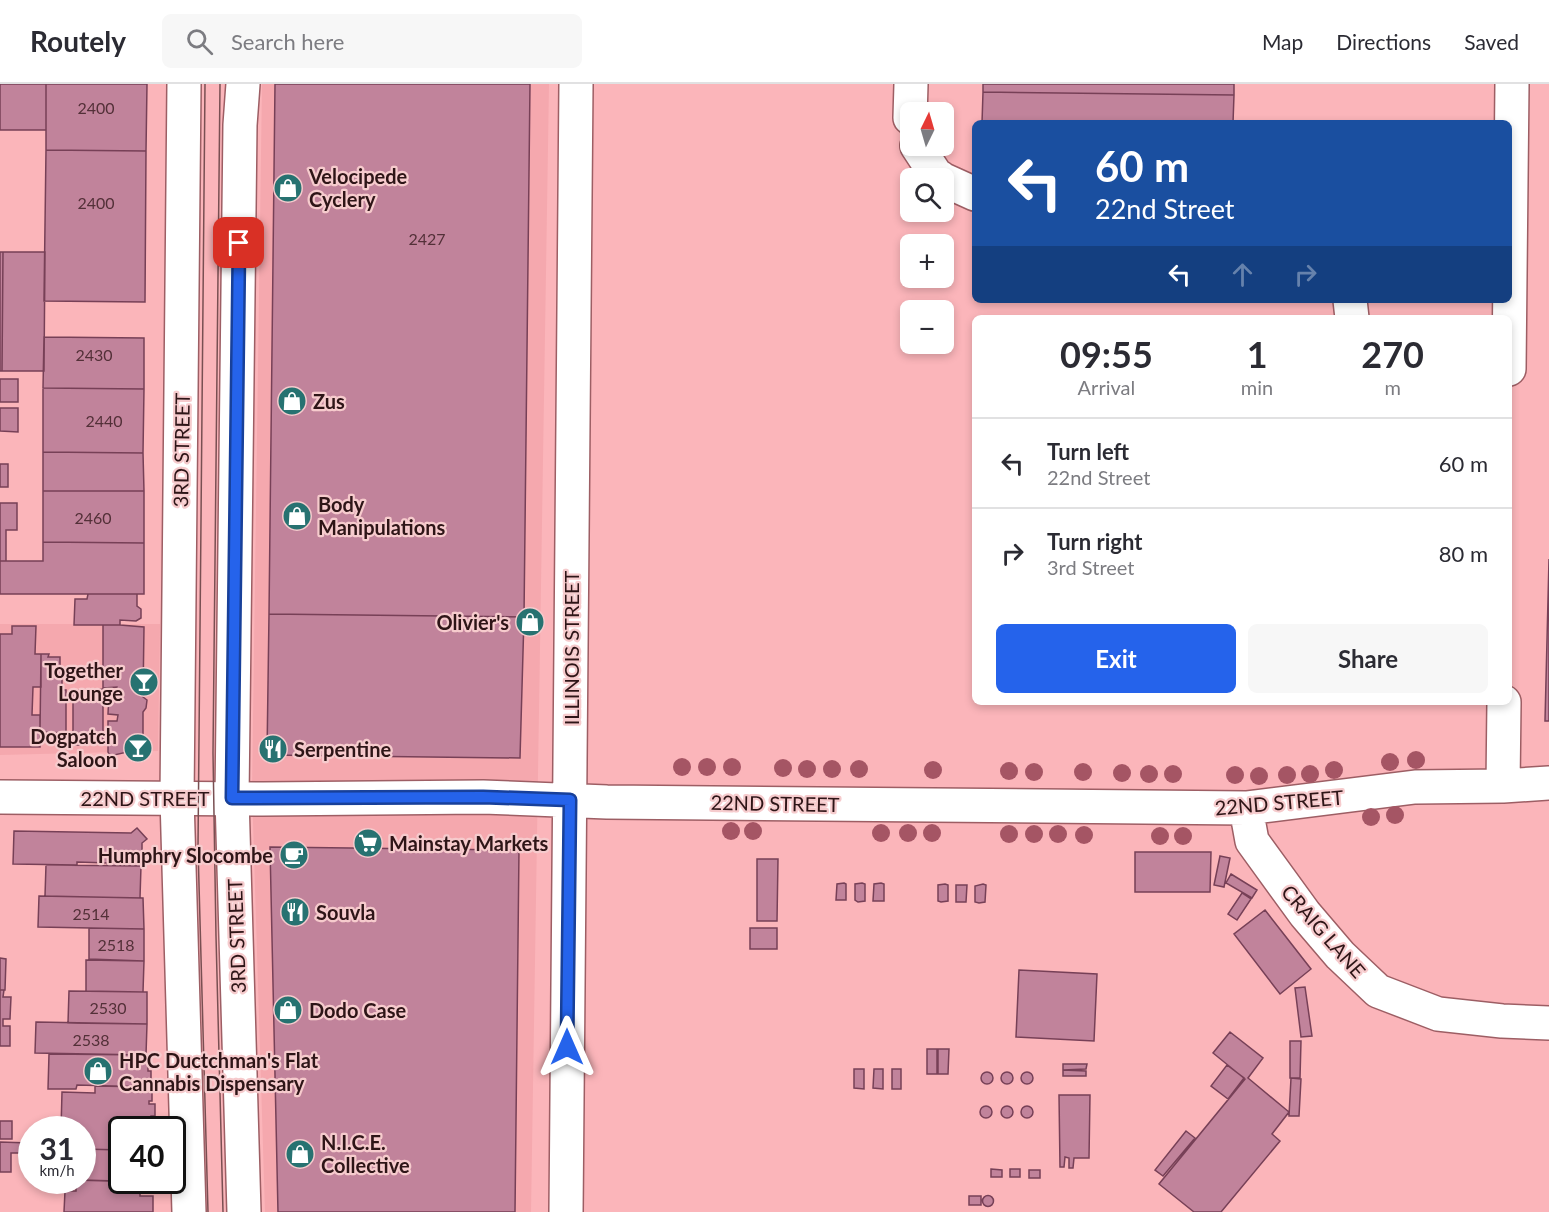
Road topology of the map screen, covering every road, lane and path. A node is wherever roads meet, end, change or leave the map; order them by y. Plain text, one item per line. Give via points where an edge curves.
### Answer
1 (183, 84) edge
2 (243, 84) edge
3 (576, 84) edge
4 (911, 84) edge
5 (1512, 84) edge
6 (910, 102) edge
7 (1511, 120) edge
8 (954, 184) edge
9 (972, 193) edge
10 (1504, 705) edge
11 (1549, 783) edge
12 (1503, 786) junction
13 (0, 797) edge
14 (177, 798) junction
15 (232, 798) junction
16 (570, 800) junction
17 (1246, 808) junction
18 (1549, 1023) edge
19 (189, 1212) edge
20 (244, 1212) edge
21 (566, 1212) edge

1 - 14 street, 3RD STREET
2 - 15 street, 3RD STREET
3 - 16 street, ILLINOIS STREET
4 - 6 street
5 - 7 street
8 - 9 street
10 - 12 street
11 - 12 street, 22ND STREET
12 - 17 street, 22ND STREET via 1415,787
13 - 14 street, 22ND STREET
14 - 15 street, 22ND STREET
14 - 19 street, 3RD STREET
15 - 16 street, 22ND STREET
15 - 20 street, 3RD STREET
16 - 17 street, 22ND STREET
16 - 21 street, ILLINOIS STREET
17 - 18 street, CRAIG LANE via 1252,841 1305,914 1378,991 1438,1014

